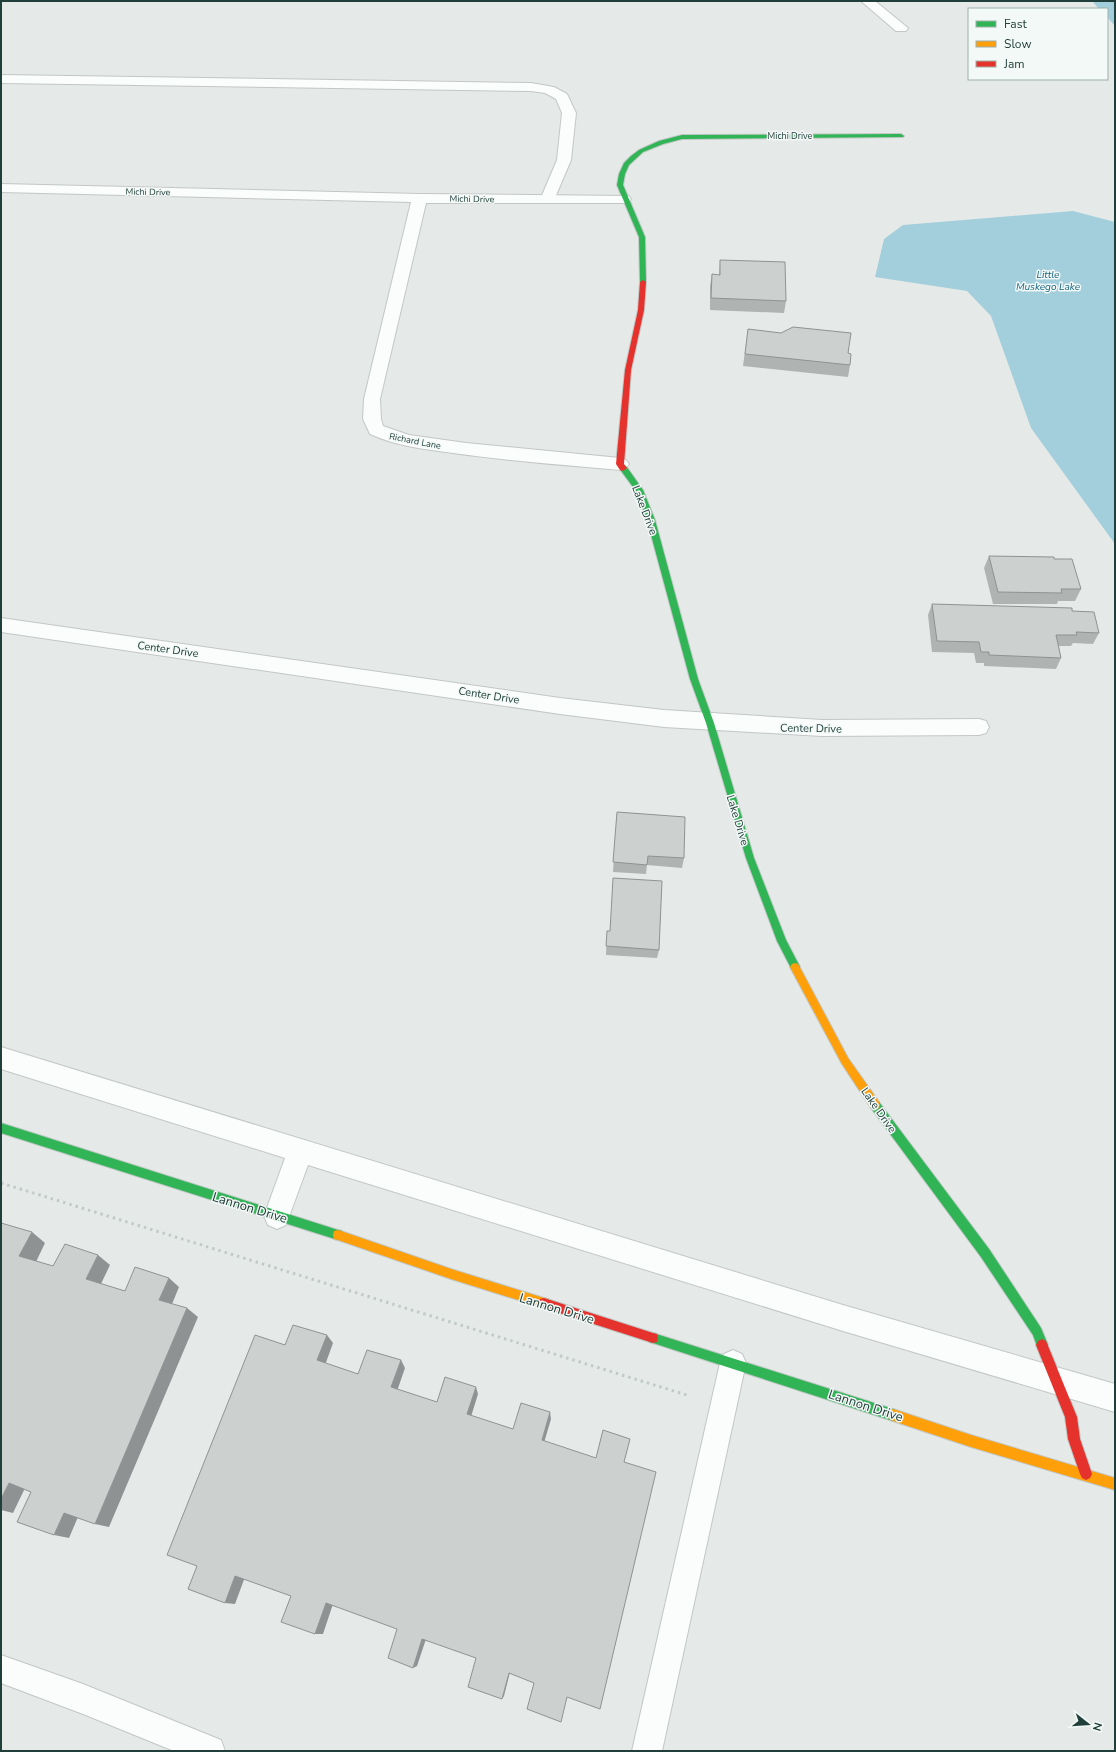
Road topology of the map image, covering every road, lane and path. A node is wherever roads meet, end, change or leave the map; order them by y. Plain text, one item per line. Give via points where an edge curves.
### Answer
1 (867, 1) edge
2 (901, 28) dead end
3 (1, 79) edge
4 (901, 136) dead end
5 (1, 188) edge
6 (419, 198) junction
7 (624, 199) junction
8 (547, 200) junction
9 (620, 464) junction
10 (1, 625) edge
11 (710, 723) junction
12 (979, 727) dead end
13 (1, 1058) edge
14 (1, 1128) edge
15 (300, 1151) junction
16 (1, 1183) edge
17 (277, 1216) junction
18 (733, 1363) junction
19 (1056, 1381) junction
20 (1115, 1398) edge
21 (724, 1407) junction
22 (1086, 1474) junction
23 (1115, 1484) edge
24 (1, 1669) edge
25 (210, 1751) edge
26 (647, 1751) edge

1 - 2 street
3 - 8 lane via 531,87 549,90 562,97 569,113 564,160
4 - 7 street, Michi Drive via 682,137 664,141 634,154 624,166 619,180
5 - 6 street, Michi Drive
6 - 8 street, Michi Drive
6 - 9 street, Richard Lane via 372,399 372,419 376,430 387,436 410,441 474,451
7 - 8 street, Michi Drive
7 - 9 street via 635,216 642,236 643,271 641,308 628,369
9 - 11 street, Lake Drive via 639,490 651,520 694,679
10 - 11 street, Center Drive via 475,692 560,707
11 - 12 street, Center Drive via 796,729
11 - 19 street, Lake Drive via 750,858 782,941 803,984 845,1061 886,1122 985,1253 1037,1332
13 - 15 street
14 - 17 street, Lannon Drive
15 - 17 street
15 - 19 street
16 - 21 path
17 - 18 street, Lannon Drive
18 - 21 lane
18 - 22 street, Lannon Drive via 971,1441
19 - 20 street
19 - 22 street, Lake Drive via 1071,1417 1074,1439
21 - 26 lane
22 - 23 street, Lannon Drive
24 - 25 lane via 83,1699

